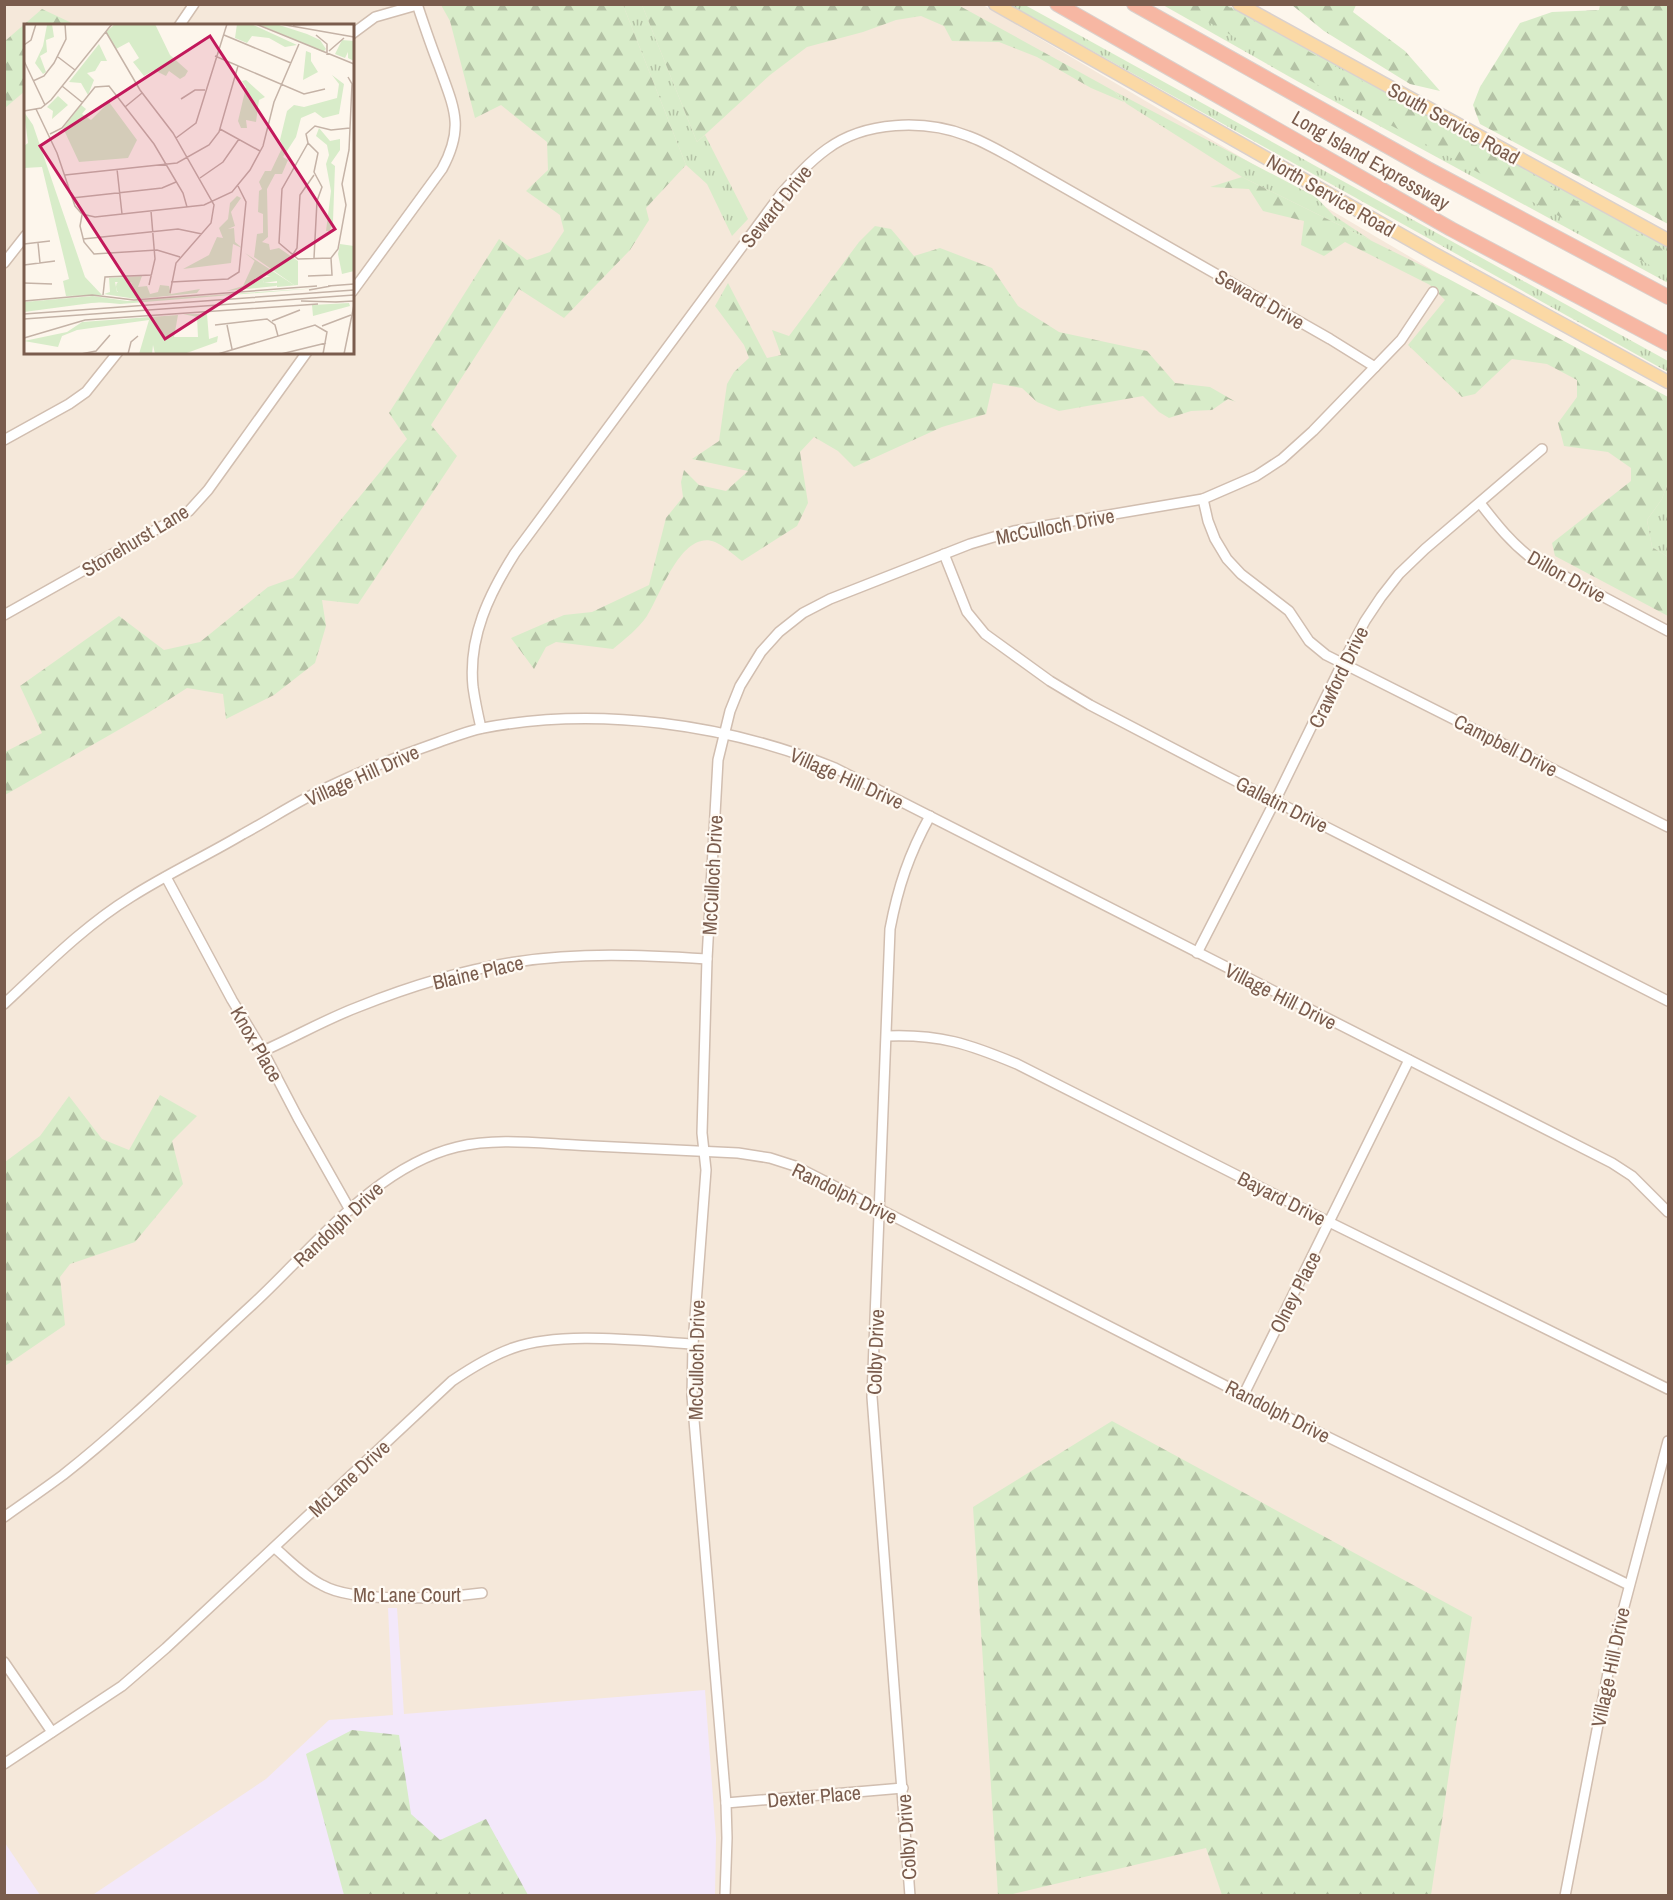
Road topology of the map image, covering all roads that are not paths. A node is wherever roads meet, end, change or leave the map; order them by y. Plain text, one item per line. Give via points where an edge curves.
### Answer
1 (194, 4) edge
2 (995, 4) edge
3 (1057, 4) edge
4 (1134, 4) edge
5 (1239, 4) edge
6 (417, 5) edge
7 (180, 24) edge
8 (354, 33) edge
9 (24, 238) edge
10 (1668, 240) edge
11 (4, 263) edge
12 (354, 289) edge
13 (1433, 292) dead end
14 (1668, 297) edge
15 (1668, 344) edge
16 (116, 354) edge
17 (306, 354) edge
18 (1375, 367) junction
19 (1668, 382) edge
20 (4, 440) edge
21 (1542, 449) dead end
22 (1203, 499) junction
23 (1480, 503) junction
24 (944, 554) junction
25 (4, 615) edge
26 (1668, 631) edge
27 (1343, 662) junction
28 (481, 728) junction
29 (724, 735) junction
30 (1275, 801) junction
31 (930, 816) junction
32 (1668, 827) edge
33 (166, 877) junction
34 (1197, 953) junction
35 (707, 959) junction
36 (1668, 1001) edge
37 (4, 1004) edge
38 (887, 1036) junction
39 (263, 1051) junction
40 (1409, 1060) junction
41 (704, 1152) junction
42 (350, 1210) junction
43 (880, 1210) junction
44 (1668, 1212) edge
45 (1329, 1222) junction
46 (693, 1344) junction
47 (1668, 1389) edge
48 (1244, 1394) junction
49 (1668, 1441) edge
50 (4, 1517) edge
51 (275, 1548) junction
52 (1629, 1585) junction
53 (482, 1593) dead end
54 (4, 1662) edge
55 (52, 1732) junction
56 (4, 1764) edge
57 (903, 1788) junction
58 (726, 1803) junction
59 (725, 1896) edge
60 (910, 1896) edge
61 (1565, 1896) edge

1 - 7 street
2 - 19 main road, North Service Road
3 - 15 highway, Long Island Expressway via 1451,229
4 - 14 highway, Long Island Expressway via 1428,169
5 - 10 main road, South Service Road
6 - 8 street via 375,17
6 - 12 street via 450,93 456,132 452,150 437,177
9 - 11 street
13 - 18 street, McCulloch Drive via 1401,340
16 - 20 street via 86,392
17 - 25 street, Stonehurst Lane via 189,511
18 - 22 street, McCulloch Drive via 1282,459 1256,476
18 - 28 street, Seward Drive via 1009,156 967,136 931,126 892,125 859,133 828,148 781,194 494,586 473,651 473,685
21 - 23 street, Crawford Drive
22 - 24 street, McCulloch Drive via 1014,531
22 - 27 street, Campbell Drive via 1215,540 1227,559 1289,611 1309,641
23 - 26 street, Dillon Drive via 1503,534 1534,560
23 - 27 street, Crawford Drive via 1399,574 1365,621
24 - 29 street, McCulloch Drive via 802,613 761,652 740,686
24 - 30 street, Gallatin Drive via 967,612 985,634 1090,705
27 - 30 street, Crawford Drive
27 - 32 street, Campbell Drive
28 - 29 street, Village Hill Drive via 600,717
28 - 33 street, Village Hill Drive via 418,749 326,788
29 - 31 street, Village Hill Drive via 798,753
29 - 35 street, McCulloch Drive via 718,760
30 - 34 street, Crawford Drive
30 - 36 street, Gallatin Drive
31 - 34 street, Village Hill Drive
31 - 38 street, Colby Drive via 902,874 890,929
33 - 37 street, Village Hill Drive via 90,927
33 - 39 street, Knox Place
34 - 40 street, Village Hill Drive
35 - 39 street, Blaine Place via 576,956 477,970 356,1008
35 - 41 street, McCulloch Drive
38 - 43 street, Colby Drive
38 - 45 street, Bayard Drive via 952,1040 989,1052
39 - 42 street, Knox Place
40 - 44 street, Village Hill Drive via 1612,1163 1632,1176
40 - 45 street, Olney Place
41 - 42 street, Randolph Drive via 495,1142 458,1147 426,1157 394,1174
41 - 43 street, Randolph Drive via 748,1155 795,1166
41 - 46 street, McCulloch Drive via 706,1170
42 - 50 street, Randolph Drive via 105,1439
43 - 48 street, Randolph Drive
43 - 57 street, Colby Drive via 872,1397
45 - 47 street, Bayard Drive
45 - 48 street, Olney Place
46 - 51 street, McLane Drive via 546,1340 484,1359 452,1381
46 - 58 street, McCulloch Drive via 692,1396
48 - 52 street, Randolph Drive
49 - 52 street, Village Hill Drive
51 - 53 street, Mc Lane Court via 323,1586 347,1595 451,1597
51 - 55 street, McLane Drive via 122,1686
52 - 61 street, Village Hill Drive
54 - 55 street
55 - 56 street, McLane Drive
57 - 58 street, Dexter Place
57 - 60 street, Colby Drive
58 - 59 street, McCulloch Drive

